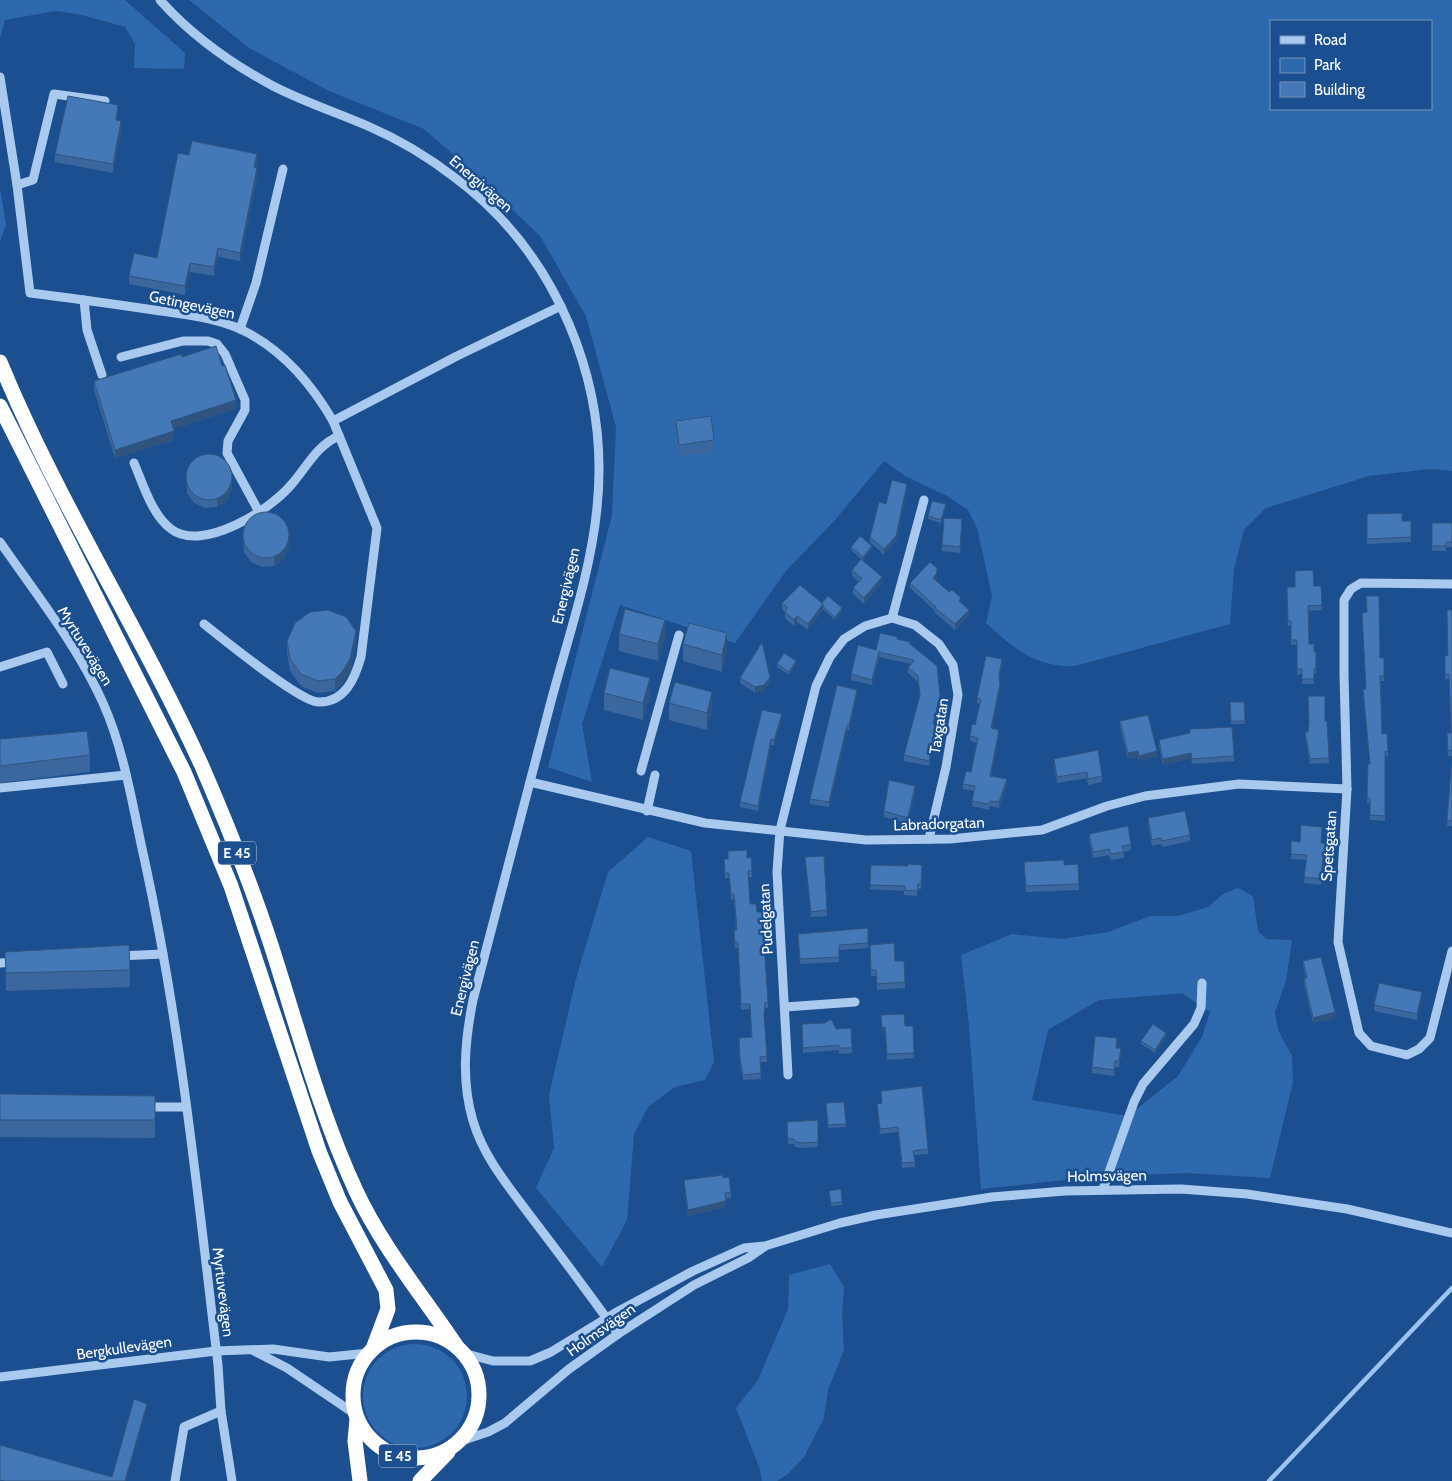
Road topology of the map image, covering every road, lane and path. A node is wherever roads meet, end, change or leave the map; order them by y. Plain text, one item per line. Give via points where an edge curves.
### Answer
1 (160, 0) edge
2 (0, 77) edge
3 (105, 101) edge
4 (283, 168) dead end
5 (17, 186) junction
6 (84, 300) junction
7 (561, 306) junction
8 (240, 329) junction
9 (121, 357) dead end
10 (0, 362) edge
11 (102, 375) dead end
12 (0, 406) edge
13 (333, 421) junction
14 (339, 436) junction
15 (134, 463) dead end
16 (924, 500) dead end
17 (259, 512) junction
18 (0, 542) edge
19 (1452, 584) edge
20 (892, 618) junction
21 (204, 624) dead end
22 (679, 635) dead end
23 (0, 667) edge
24 (64, 684) dead end
25 (641, 771) dead end
26 (126, 775) junction
27 (654, 775) dead end
28 (530, 782) junction
29 (0, 788) edge
30 (1347, 789) junction
31 (647, 811) junction
32 (780, 830) junction
33 (929, 839) junction
34 (1452, 950) edge
35 (163, 954) junction
36 (105, 957) edge
37 (29, 961) edge
38 (0, 962) edge
39 (1202, 983) dead end
40 (855, 1002) dead end
41 (785, 1007) junction
42 (788, 1075) dead end
43 (137, 1106) edge
44 (186, 1107) junction
45 (1103, 1189) junction
46 (1452, 1234) edge
47 (765, 1246) junction
48 (607, 1318) junction
49 (618, 1334) junction
50 (252, 1350) junction
51 (460, 1350) junction
52 (216, 1351) junction
53 (371, 1351) junction
54 (0, 1377) edge
55 (221, 1411) junction
56 (356, 1416) junction
57 (455, 1445) junction
58 (175, 1481) edge
59 (232, 1481) edge
60 (360, 1481) edge
61 (420, 1481) edge

1 - 7 street, Energivägen via 197,36 275,87 382,133 423,154 458,179 517,237 545,276
2 - 5 street, Getingevägen
3 - 5 street via 54,94 33,180
4 - 8 street via 256,283
5 - 6 street, Getingevägen via 30,293
6 - 8 street, Getingevägen via 173,312
6 - 11 street via 86,330
7 - 13 street
7 - 28 street, Energivägen via 581,352 593,403 598,453 597,508 583,582
8 - 13 street, Getingevägen via 288,362 307,382
9 - 17 street via 183,341 217,344 225,354 245,400 245,410 228,440 227,453
10 - 51 highway, E 45 via 53,474 201,764 248,878 334,1137 356,1190 378,1232
12 - 53 highway, E 45 via 184,772 231,886 319,1150 340,1202 386,1290 388,1309
13 - 14 street, Getingevägen
14 - 17 street via 329,440 291,486
14 - 21 street, Getingevägen via 377,528 356,677 344,693 317,702 298,694 269,674
15 - 17 street via 156,512 170,529 184,537 211,535
16 - 20 street
18 - 26 street, Myrtuvevägen via 90,675 104,706
19 - 30 street, Spetsgatan via 1361,583 1351,589 1344,600
20 - 32 street via 865,626 844,639 830,657 816,686
20 - 33 street, Taxgatan via 915,625 939,644 953,664 956,680 958,695 946,767
22 - 25 street
23 - 24 street via 48,652
26 - 29 street
26 - 35 street, Myrtuvevägen
27 - 31 street
28 - 31 street, Labradorgatan
28 - 48 street, Energivägen via 471,1009 466,1036 467,1090 473,1120 498,1171
30 - 33 street, Labradorgatan via 1220,786 1145,796 1042,830
30 - 34 street, Spetsgatan via 1338,942 1359,1032 1371,1046 1408,1055 1430,1038
31 - 32 street, Labradorgatan via 705,823
32 - 33 street, Labradorgatan via 866,840
32 - 41 street, Pudelgatan via 777,872
35 - 36 street
35 - 44 street, Myrtuvevägen
37 - 38 street
39 - 45 street via 1201,1008 1194,1024 1144,1084 1134,1102
40 - 41 street
41 - 42 street, Pudelgatan
43 - 44 street
44 - 52 street, Myrtuvevägen
45 - 46 street, Holmsvägen via 1181,1189 1247,1194 1356,1211
45 - 47 street, Holmsvägen via 1035,1192 902,1210 840,1223
47 - 48 street, Holmsvägen via 744,1248
47 - 49 street, Holmsvägen via 694,1285
48 - 49 street, Energivägen
48 - 51 street, Holmsvägen via 530,1361 493,1361
49 - 57 street, Holmsvägen via 504,1422
50 - 52 street, Bergkullevägen
50 - 53 street, Bergkullevägen via 273,1349 329,1357
50 - 56 street, Bergkullevägen via 287,1368
51 - 53 highway via 433,1334 415,1332 388,1338
51 - 57 highway, E 45 via 476,1374 479,1399 473,1423
52 - 54 street, Bergkullevägen
52 - 55 street, Myrtuvevägen
53 - 56 highway, E 45 via 357,1371 353,1385
55 - 58 street via 184,1427
55 - 59 street, Myrtuvevägen
56 - 57 highway, E 45 via 376,1445 398,1456 422,1458 438,1455
56 - 60 highway, E 45
57 - 61 highway, E 45

